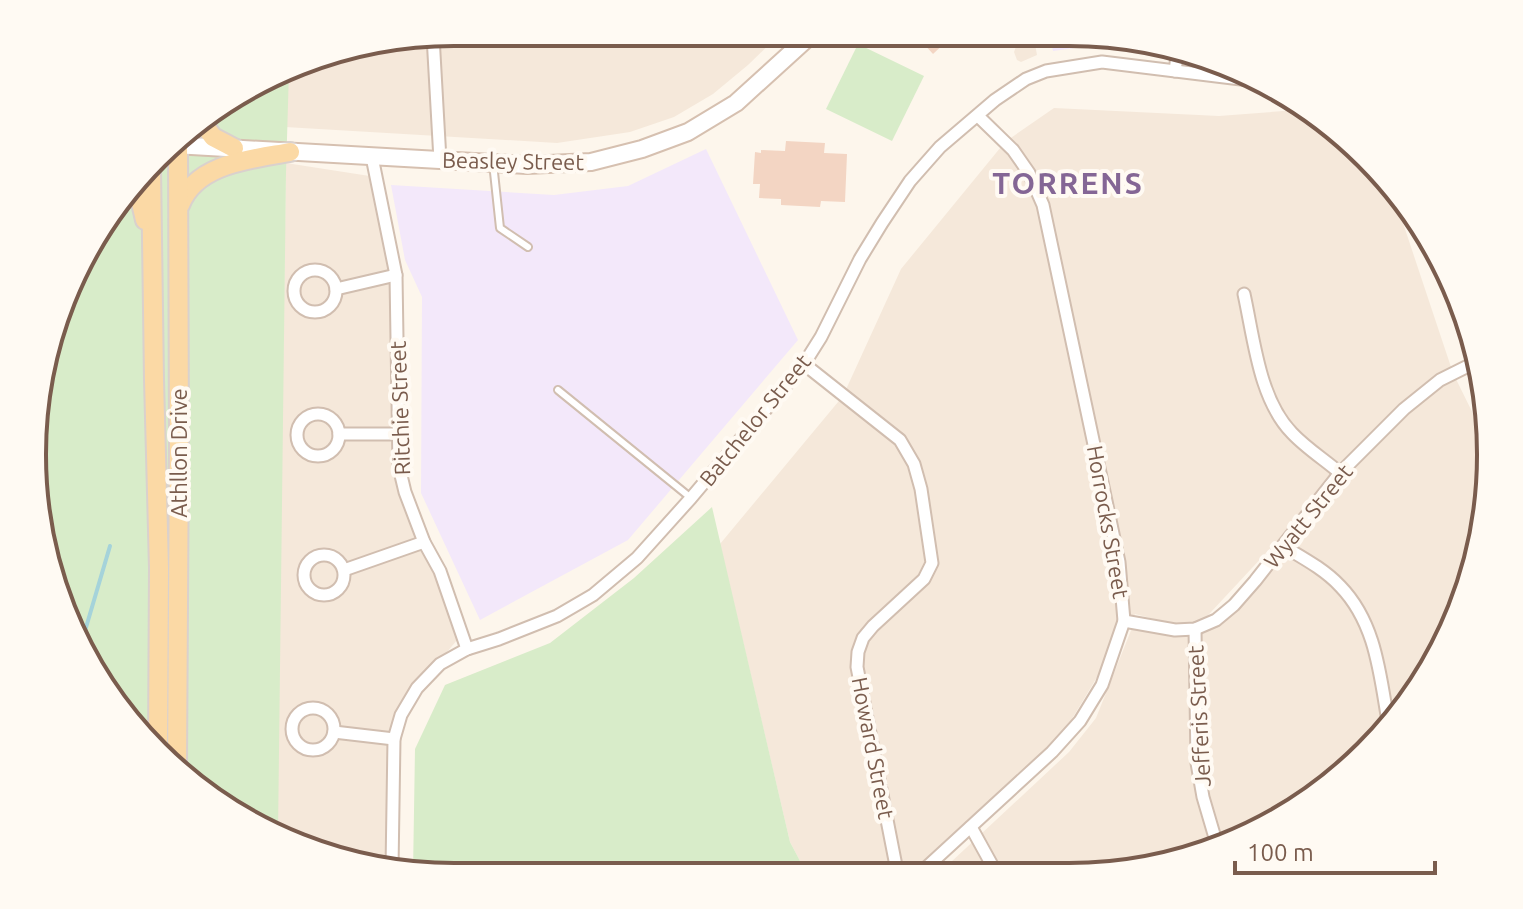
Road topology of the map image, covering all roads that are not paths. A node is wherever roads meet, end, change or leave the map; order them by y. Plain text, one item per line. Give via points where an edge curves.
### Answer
1 (799, 46) edge
2 (434, 47) edge
3 (1176, 61) edge
4 (1175, 71) junction
5 (1217, 74) edge
6 (978, 116) junction
7 (207, 129) edge
8 (189, 144) edge
9 (234, 148) junction
10 (290, 152) junction
11 (176, 156) edge
12 (372, 157) junction
13 (440, 160) junction
14 (493, 163) junction
15 (151, 181) edge
16 (138, 196) edge
17 (178, 209) junction
18 (528, 247) dead end
19 (152, 254) junction
20 (396, 275) junction
21 (336, 289) dead end
22 (1244, 294) dead end
23 (804, 364) junction
24 (1467, 366) edge
25 (558, 390) dead end
26 (339, 434) dead end
27 (397, 434) junction
28 (1340, 473) junction
29 (691, 498) junction
30 (424, 542) junction
31 (1283, 546) junction
32 (344, 570) dead end
33 (1124, 621) junction
34 (1195, 629) junction
35 (467, 649) junction
36 (1386, 712) edge
37 (334, 732) dead end
38 (158, 735) edge
39 (394, 739) junction
40 (177, 754) edge
41 (971, 827) junction
42 (1214, 836) edge
43 (392, 858) edge
44 (895, 863) edge
45 (931, 863) edge
46 (991, 863) edge

1 - 14 main road, Beasley Street via 736,103 688,132 591,162
2 - 13 street
3 - 4 street
4 - 5 street, Batchelor Street
4 - 6 street, Batchelor Street via 1102,62 1046,71 1026,79
6 - 23 street, Batchelor Street via 910,181 860,259
6 - 33 street, Horrocks Street via 1013,150 1043,205 1119,562
7 - 9 main road
8 - 9 main road, Beasley Street
9 - 10 main road, Beasley Street
10 - 12 main road, Beasley Street
10 - 17 main road via 219,168 184,194
11 - 17 main road, Athllon Drive
12 - 13 main road, Beasley Street
12 - 20 street, Ritchie Street
13 - 14 main road, Beasley Street
14 - 18 lane via 500,228
15 - 19 main road, Athllon Drive
16 - 19 main road
17 - 40 main road, Athllon Drive
19 - 38 main road, Athllon Drive
20 - 21 street
20 - 27 street, Ritchie Street
22 - 28 street via 1275,411 1292,433
23 - 29 street, Batchelor Street
23 - 44 street, Howard Street via 900,440 921,489 932,563 924,579 863,638 858,652
24 - 28 street, Wyatt Street via 1404,409
25 - 29 lane
26 - 27 street
27 - 30 street, Ritchie Street via 405,492
28 - 31 street, Wyatt Street
29 - 35 street, Batchelor Street via 637,558 593,595 557,616
30 - 32 street
30 - 35 street, Ritchie Street via 440,571
31 - 34 street, Wyatt Street via 1234,605
31 - 36 street via 1339,584 1355,604 1368,626
33 - 34 street
33 - 41 street, Horrocks Street via 1102,685 1080,721
34 - 42 street, Jefferis Street via 1197,763
35 - 39 street, Batchelor Street via 440,664 417,688
37 - 39 street
39 - 43 street, Batchelor Street
41 - 45 street, Horrocks Street
41 - 46 street

